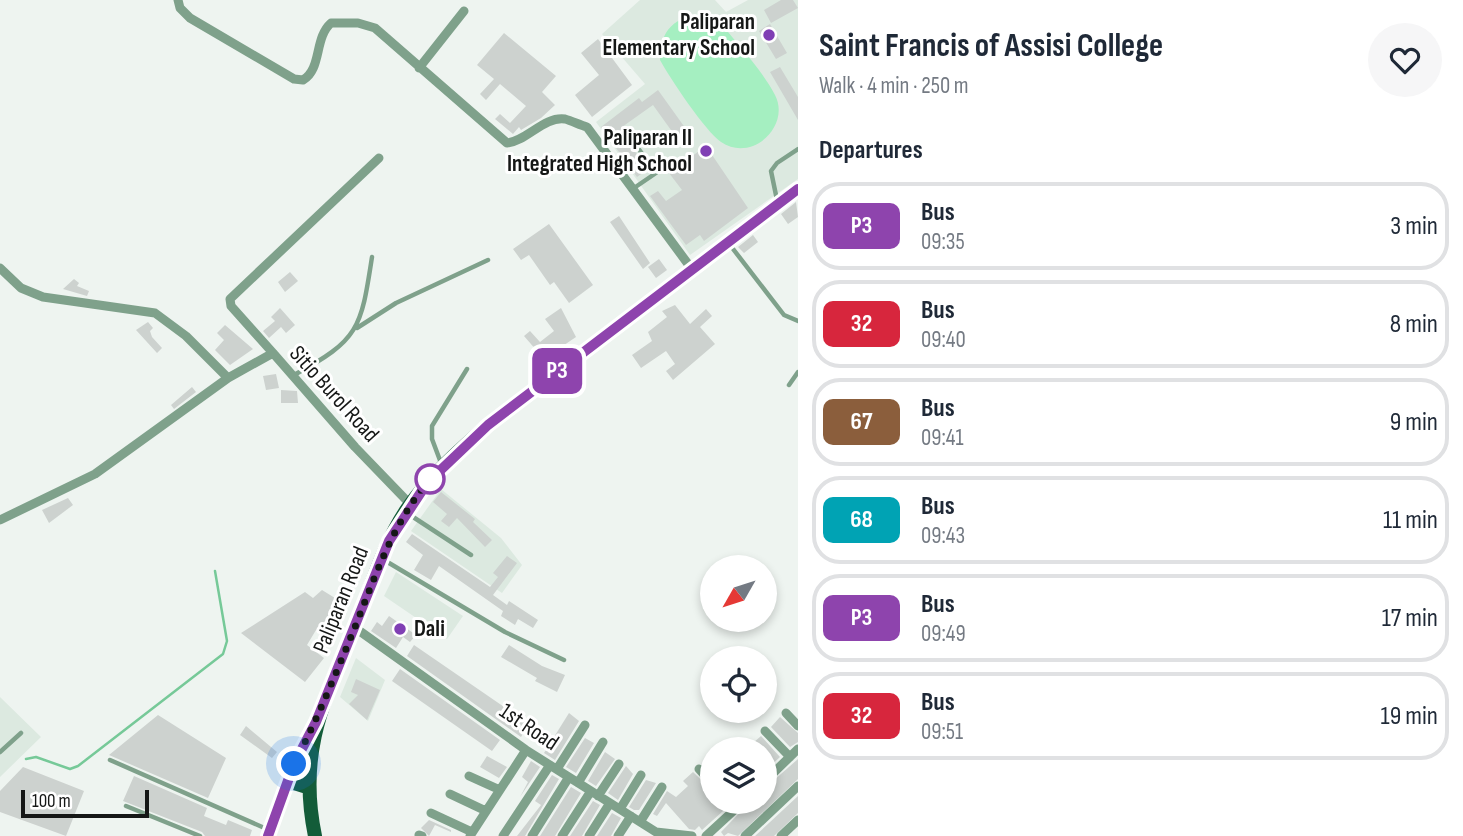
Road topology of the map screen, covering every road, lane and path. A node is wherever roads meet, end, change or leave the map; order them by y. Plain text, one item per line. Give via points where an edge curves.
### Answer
1 (178, 0) edge
2 (464, 10) dead end
3 (419, 68) junction
4 (625, 130) dead end
5 (798, 149) edge
6 (379, 158) dead end
7 (634, 188) junction
8 (798, 189) edge
9 (778, 203) junction
10 (727, 241) junction
11 (372, 257) dead end
12 (488, 260) dead end
13 (0, 268) edge
14 (691, 268) junction
15 (798, 321) edge
16 (357, 328) junction
17 (274, 353) junction
18 (467, 369) dead end
19 (798, 372) edge
20 (294, 375) junction
21 (228, 378) junction
22 (789, 385) dead end
23 (442, 467) junction
24 (408, 508) junction
25 (0, 519) edge
26 (471, 555) dead end
27 (381, 558) junction
28 (354, 627) junction
29 (564, 660) dead end
30 (786, 713) dead end
31 (316, 722) junction
32 (797, 722) edge
33 (585, 724) dead end
34 (765, 731) dead end
35 (21, 733) dead end
36 (603, 743) dead end
37 (526, 750) junction
38 (798, 750) edge
39 (0, 752) edge
40 (790, 757) junction
41 (110, 760) dead end
42 (619, 764) dead end
43 (553, 767) junction
44 (777, 767) edge
45 (642, 775) dead end
46 (469, 776) dead end
47 (574, 780) junction
48 (288, 781) junction
49 (798, 786) edge
50 (307, 787) junction
51 (662, 787) dead end
52 (500, 790) junction
53 (595, 793) junction
54 (450, 794) dead end
55 (610, 803) junction
56 (126, 806) dead end
57 (620, 809) junction
58 (486, 811) junction
59 (431, 813) dead end
60 (727, 814) edge
61 (631, 816) junction
62 (798, 820) edge
63 (640, 822) junction
64 (269, 833) edge
65 (471, 834) edge
66 (654, 834) edge
67 (201, 836) edge
68 (315, 836) edge
69 (503, 836) edge
70 (532, 836) edge
71 (562, 836) edge
72 (589, 836) edge
73 (618, 836) edge
74 (686, 836) edge
75 (706, 836) edge
76 (745, 836) edge
77 (781, 836) edge

1 - 3 street via 190,18 294,79 303,80 312,72 324,29 336,22 374,29
2 - 3 street
3 - 7 street via 507,143 553,120 587,127
4 - 7 lane via 656,173
5 - 9 lane via 771,172
6 - 17 street via 230,299 231,306
7 - 14 street
8 - 9 main road, Paliparan Road
9 - 10 main road, Paliparan Road
10 - 14 main road, Paliparan Road
10 - 15 lane via 784,315
11 - 16 lane
12 - 16 lane via 396,303
13 - 21 street via 21,288 43,297 155,313 180,330
14 - 23 main road, Paliparan Road via 488,425
16 - 20 lane via 327,358
17 - 20 street, Sitio Burol Road
17 - 21 street, Sitio Burol Road
18 - 23 lane via 432,426
19 - 22 lane
20 - 24 street, Sitio Burol Road
21 - 25 street, Sitio Burol Road via 95,474
23 - 24 main road, Paliparan Road
24 - 26 lane
24 - 27 main road, Paliparan Road
27 - 28 main road, Paliparan Road
27 - 29 lane via 505,632
28 - 31 main road, Paliparan Road
28 - 37 street, 1st Road
30 - 32 street
31 - 48 street
31 - 50 main road, Paliparan Road
33 - 43 street
34 - 40 street
35 - 39 lane
36 - 47 street
37 - 43 street, 1st Road
37 - 52 street
38 - 40 street
40 - 44 street
41 - 64 lane
42 - 53 street
43 - 47 street, 1st Road
43 - 69 street
45 - 57 street
46 - 52 street
47 - 53 street, 1st Road
47 - 70 street
48 - 50 main road
48 - 64 street
49 - 76 street
50 - 68 main road, Paliparan Road
51 - 63 street
52 - 58 street
53 - 55 street, 1st Road
53 - 71 street
54 - 58 street
55 - 57 street, 1st Road
55 - 72 street
56 - 67 lane
57 - 61 street, 1st Road
58 - 65 street
59 - 65 street
60 - 75 street
61 - 63 street, 1st Road
61 - 73 street
62 - 77 street
63 - 66 street, 1st Road
66 - 74 street, 1st Road

